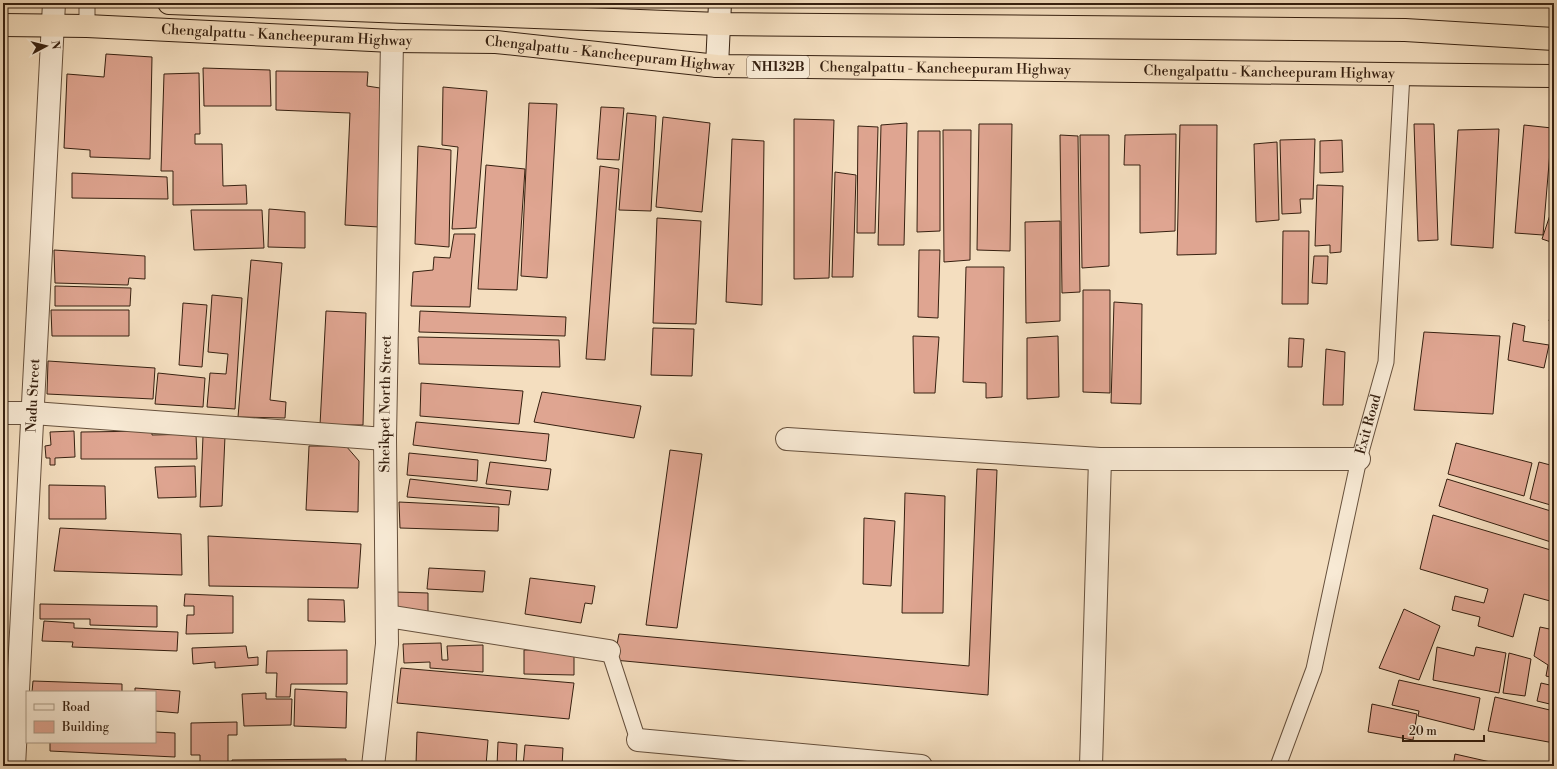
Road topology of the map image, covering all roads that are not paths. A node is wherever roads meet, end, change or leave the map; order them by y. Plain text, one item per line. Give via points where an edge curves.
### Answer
1 (54, 3) edge
2 (87, 3) edge
3 (169, 3) edge
4 (719, 14) edge
5 (3, 25) edge
6 (53, 26) junction
7 (87, 26) junction
8 (1554, 39) edge
9 (392, 41) junction
10 (717, 66) junction
11 (1402, 74) junction
12 (1554, 76) edge
13 (3, 413) edge
14 (33, 413) junction
15 (386, 439) junction
16 (787, 439) dead end
17 (1100, 459) junction
18 (1359, 459) junction
19 (387, 616) junction
20 (609, 651) joint
21 (638, 740) joint
22 (14, 766) edge
23 (373, 766) edge
24 (921, 766) edge
25 (1091, 766) edge
26 (1278, 766) edge

1 - 6 street, Nadu Street
2 - 7 lane
3 - 4 highway
4 - 8 highway via 1405,30
4 - 10 street
5 - 6 highway, Chengalpattu - Kancheepuram Highway / NH132B
6 - 7 highway, Chengalpattu - Kancheepuram Highway / NH132B
6 - 14 street, Nadu Street
7 - 9 highway, Chengalpattu - Kancheepuram Highway / NH132B
9 - 10 highway, Chengalpattu - Kancheepuram Highway / NH132B via 496,42
9 - 15 street, Sheikpet North Street
10 - 11 highway, Chengalpattu - Kancheepuram Highway / NH132B
11 - 12 highway, Chengalpattu - Kancheepuram Highway / NH132B
11 - 18 lane, Exit Road via 1386,362
13 - 14 street
14 - 15 street
14 - 22 street, Nadu Street
15 - 19 street, Sheikpet North Street
16 - 17 street
17 - 18 street
17 - 25 street
18 - 26 lane, Exit Road via 1314,669
19 - 20 street
19 - 23 street, Sheikpet North Street via 387,644
20 - 21 lane
21 - 24 street

